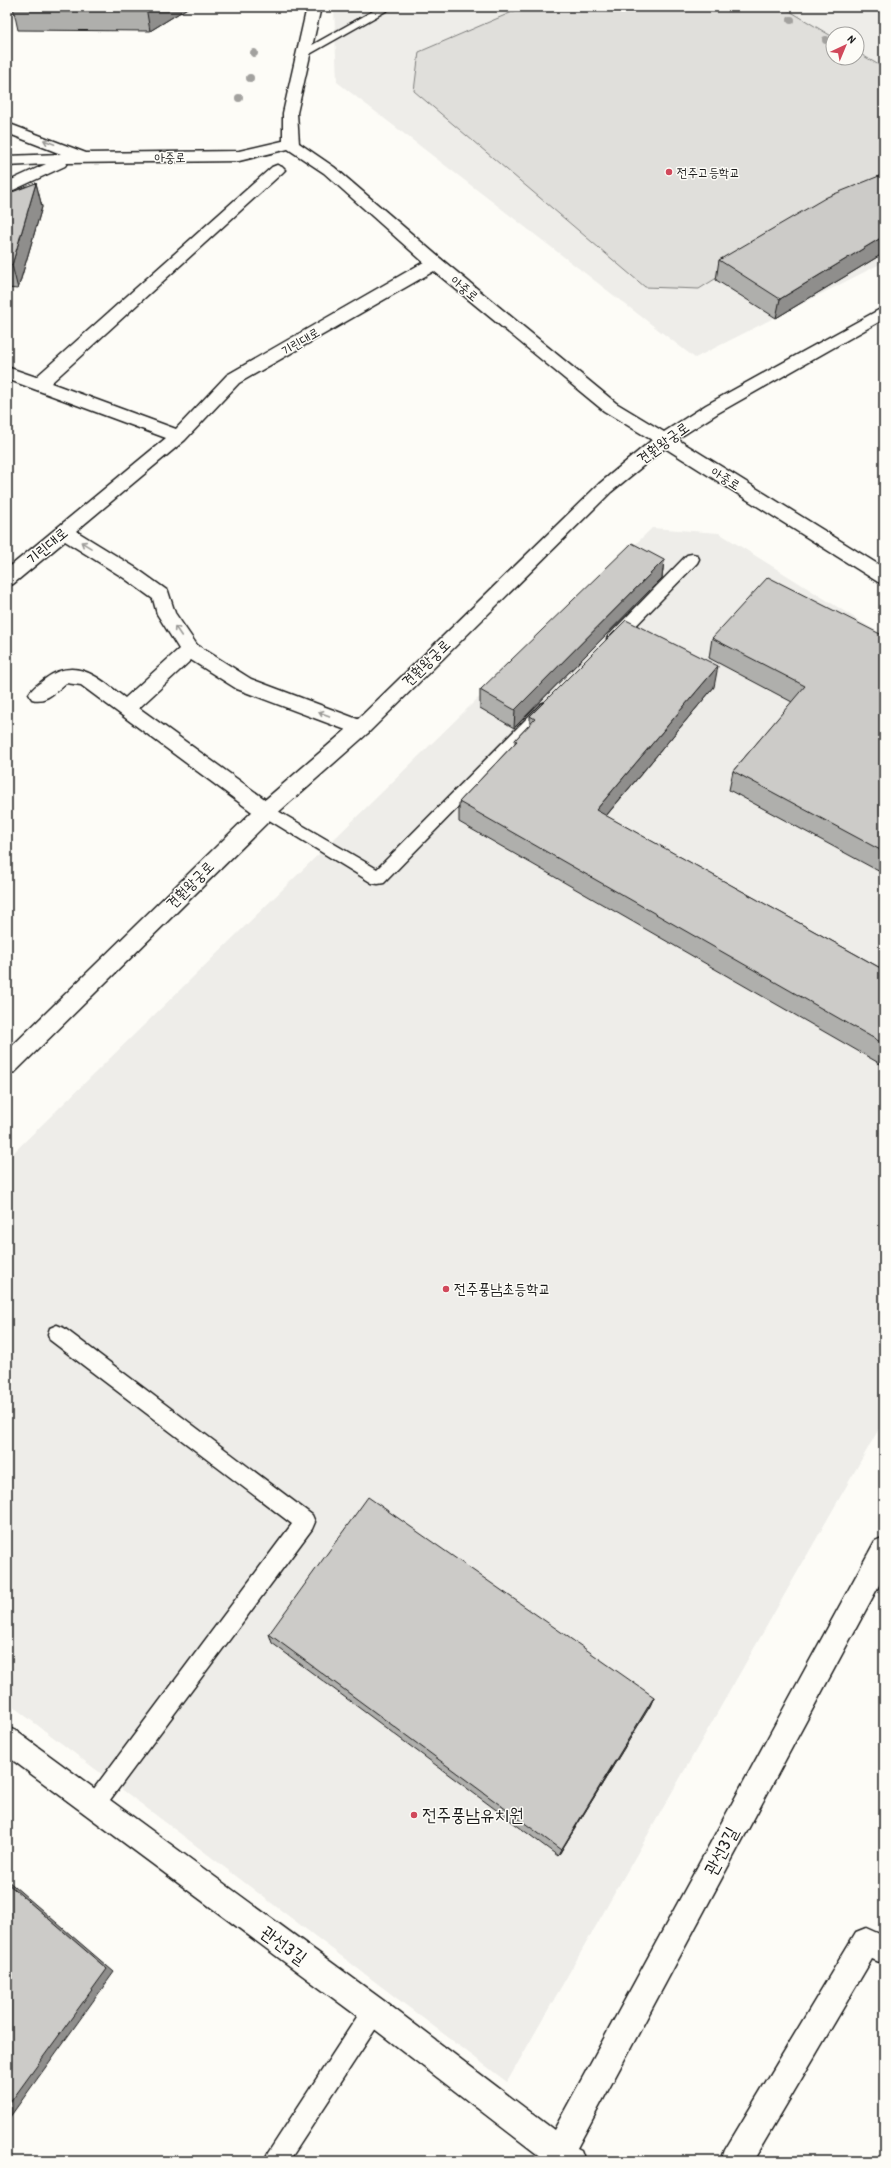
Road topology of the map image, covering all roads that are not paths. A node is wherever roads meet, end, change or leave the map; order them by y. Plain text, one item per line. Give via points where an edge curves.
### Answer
1 (314, 7) edge
2 (388, 7) edge
3 (304, 53) junction
4 (7, 128) edge
5 (291, 144) junction
6 (77, 158) junction
7 (7, 161) edge
8 (277, 170) dead end
9 (7, 188) edge
10 (435, 263) junction
11 (884, 312) edge
12 (7, 373) edge
13 (39, 384) junction
14 (179, 436) junction
15 (663, 440) junction
16 (64, 532) junction
17 (692, 559) dead end
18 (884, 577) edge
19 (7, 579) edge
20 (190, 650) junction
21 (602, 650) edge
22 (39, 694) dead end
23 (558, 696) edge
24 (126, 710) junction
25 (361, 728) junction
26 (266, 811) junction
27 (7, 1065) edge
28 (57, 1334) dead end
29 (884, 1550) edge
30 (7, 1740) edge
31 (94, 1805) junction
32 (884, 1950) edge
33 (374, 2011) junction
34 (564, 2157) edge
35 (276, 2161) edge
36 (736, 2161) edge

1 - 3 street
2 - 3 lane
3 - 5 street via 290,113
6 -> 4 street via 53,144
5 - 6 street, 아중로 via 239,156
5 - 10 street, 아중로 via 329,170
6 - 7 street, 아중로
6 - 9 street
8 - 13 street
10 - 14 street, 기린대로 via 233,379
10 - 15 street, 아중로 via 610,407
11 - 15 street, 견훤왕궁로
12 - 13 street
13 - 14 street
14 - 16 street, 기린대로
15 - 18 street, 아중로
15 - 25 street, 견훤왕궁로 via 605,488
16 - 19 street, 기린대로
20 -> 16 street via 166,614 161,596 130,573
17 - 21 lane
20 - 24 street
25 -> 20 street via 244,684
22 - 24 street via 62,676 86,678
23 - 26 lane via 378,878
24 - 26 street
25 - 26 street, 견훤왕궁로
26 - 27 street, 견훤왕궁로
28 - 31 lane via 305,1522
29 - 34 street, 관선3길
30 - 31 street, 관선3길
31 - 33 street, 관선3길
32 - 36 street via 866,1942
33 - 34 street, 관선3길
33 - 35 lane

